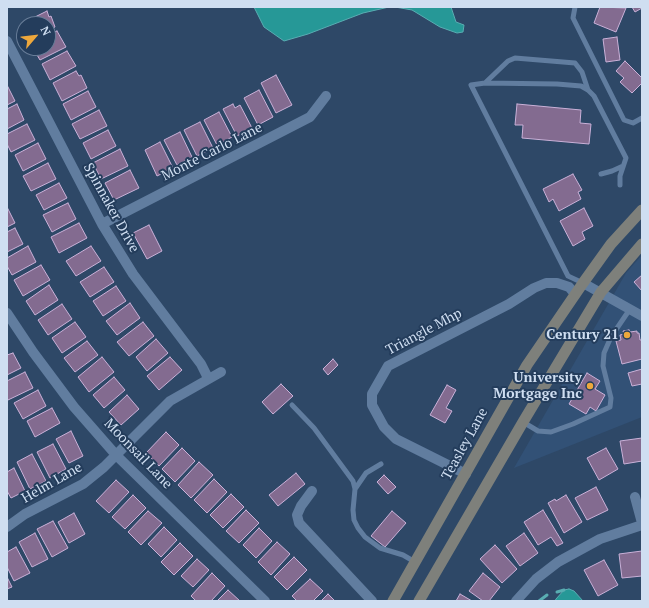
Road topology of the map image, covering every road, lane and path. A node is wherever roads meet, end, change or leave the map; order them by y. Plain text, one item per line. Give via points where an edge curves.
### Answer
1 (576, 7) edge
2 (7, 41) edge
3 (485, 83) junction
4 (588, 90) junction
5 (326, 96) dead end
6 (642, 118) edge
7 (623, 166) junction
8 (601, 174) dead end
9 (620, 185) dead end
10 (642, 210) edge
11 (102, 224) junction
12 (642, 244) edge
13 (583, 283) junction
14 (601, 292) junction
15 (575, 294) junction
16 (630, 309) junction
17 (7, 313) edge
18 (642, 316) edge
19 (221, 372) dead end
20 (208, 378) junction
21 (292, 405) dead end
22 (522, 422) junction
23 (116, 455) junction
24 (381, 464) dead end
25 (466, 474) junction
26 (356, 489) junction
27 (312, 491) dead end
28 (635, 497) dead end
29 (642, 524) edge
30 (7, 528) edge
31 (415, 562) junction
32 (265, 601) edge
33 (372, 601) edge
34 (393, 601) edge
35 (419, 601) edge
36 (516, 601) edge

1 - 6 lane via 573,18 624,120 633,123
2 - 11 street, Spinnaker Drive
3 - 4 lane via 557,84 581,86
3 - 4 lane via 508,61 515,58 575,63 582,72
3 - 13 lane via 471,85 568,276
4 - 7 lane via 594,96 626,158
5 - 11 street, Monte Carlo Lane via 310,118
7 - 8 lane
7 - 9 lane
10 - 13 main road, Teasley Lane via 611,244
11 - 20 street, Spinnaker Drive via 133,274 201,364
12 - 14 main road
13 - 14 street
13 - 15 main road, Teasley Lane
14 - 16 street
14 - 22 main road
15 - 25 main road, Teasley Lane via 527,366
15 - 25 street, Triangle Mhp via 568,287 546,283 388,366 372,394 372,405 384,427 396,439
16 - 18 street
16 - 22 lane via 604,354 603,366 611,398 610,407 551,432 538,431
17 - 23 street, Moonsail Lane via 74,407
19 - 20 street, Helm Lane
20 - 23 street, Helm Lane via 170,401
21 - 26 lane via 314,428 349,474
22 - 35 main road
23 - 30 street, Helm Lane via 83,484 25,514
23 - 32 street, Moonsail Lane
24 - 26 lane via 366,473
25 - 31 main road, Teasley Lane
26 - 31 lane via 354,520 365,537 380,548
27 - 33 street via 297,515 299,523
28 - 29 street
29 - 36 street via 600,539 558,562 536,579
31 - 34 main road, Teasley Lane

